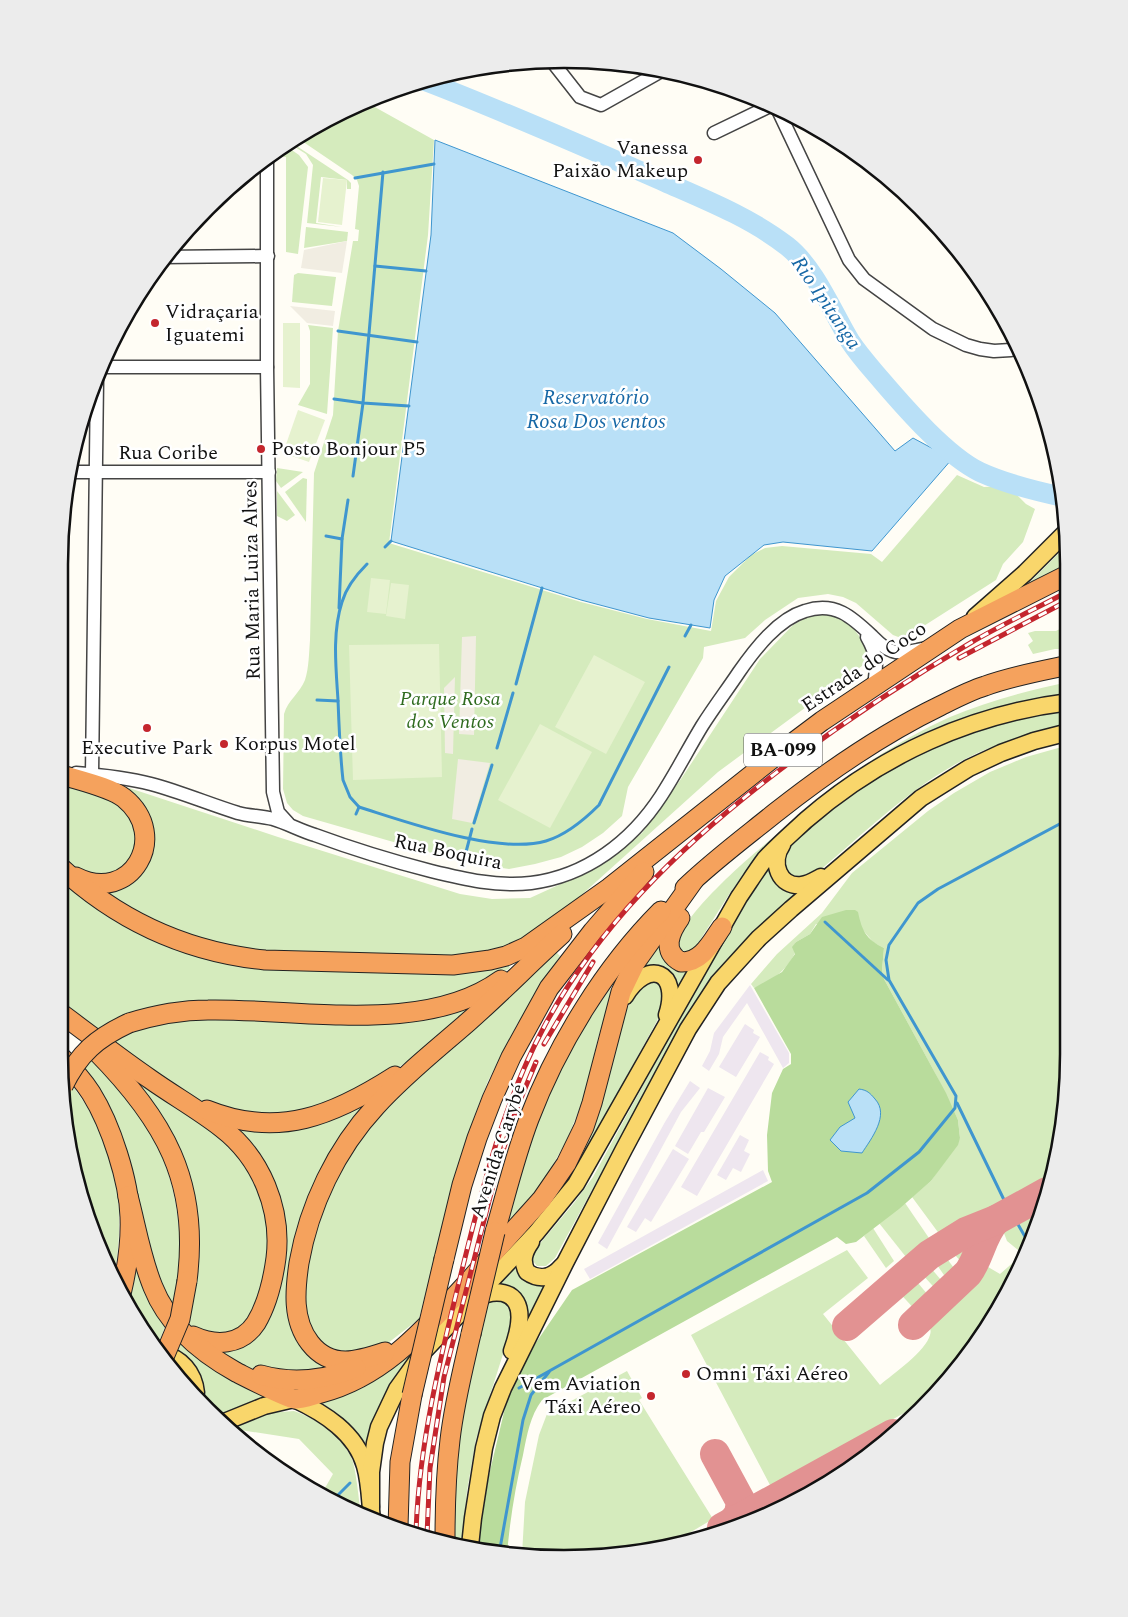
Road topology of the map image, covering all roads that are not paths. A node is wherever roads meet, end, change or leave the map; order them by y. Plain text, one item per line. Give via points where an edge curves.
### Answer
1 (557, 68) edge
2 (653, 76) edge
3 (763, 109) edge
4 (782, 118) edge
5 (714, 133) dead end
6 (267, 166) edge
7 (268, 256) junction
8 (174, 258) edge
9 (1012, 350) edge
10 (108, 367) edge
11 (268, 367) junction
12 (97, 396) edge
13 (76, 472) edge
14 (96, 472) junction
15 (269, 472) junction
16 (1059, 539) edge
17 (1060, 579) edge
18 (861, 626) junction
19 (960, 629) junction
20 (934, 647) junction
21 (1060, 667) edge
22 (874, 686) junction
23 (1060, 703) edge
24 (1060, 734) edge
25 (68, 773) edge
26 (92, 774) junction
27 (68, 776) edge
28 (273, 792) junction
29 (252, 816) junction
30 (696, 820) junction
31 (761, 824) junction
32 (294, 827) junction
33 (789, 835) junction
34 (841, 866) junction
35 (68, 871) edge
36 (68, 873) edge
37 (694, 880) junction
38 (609, 888) junction
39 (722, 927) junction
40 (551, 944) junction
41 (68, 1019) edge
42 (68, 1021) edge
43 (611, 1028) junction
44 (661, 1036) junction
45 (432, 1053) junction
46 (68, 1065) edge
47 (69, 1076) edge
48 (69, 1076) edge
49 (179, 1098) junction
50 (105, 1122) junction
51 (128, 1196) junction
52 (536, 1234) junction
53 (565, 1263) junction
54 (124, 1282) edge
55 (472, 1302) junction
56 (440, 1313) junction
57 (179, 1327) junction
58 (167, 1351) edge
59 (207, 1352) junction
60 (385, 1352) junction
61 (172, 1357) edge
62 (194, 1383) edge
63 (294, 1399) junction
64 (492, 1416) junction
65 (230, 1420) edge
66 (371, 1511) edge
67 (372, 1511) edge
68 (398, 1521) edge
69 (445, 1535) edge
70 (471, 1541) edge

1 - 2 street via 580,97 601,105
3 - 5 street
4 - 9 street via 850,260 864,279 933,329 966,345 994,351
6 - 7 street, Rua Maria Luiza Alves
7 - 8 street
7 - 11 street, Rua Maria Luiza Alves
10 - 11 street
11 - 15 street, Rua Maria Luiza Alves
12 - 14 street
13 - 14 street, Rua Coribe
14 - 15 street, Rua Coribe
14 - 26 street
15 - 28 street, Rua Maria Luiza Alves
16 - 19 main road
17 - 19 highway, Estrada do Coco / BA-099
18 - 20 street, Rua Boquira via 892,651
18 - 22 street, Rua Boquira via 875,654
18 - 32 street, Rua Boquira via 838,610 823,608 804,611 783,624 748,659 641,823 609,853 564,876 509,885 458,878 406,865
19 - 20 highway, Estrada do Coco / BA-099
20 - 22 highway, Estrada do Coco / BA-099
21 - 31 highway, BA-099 via 984,686 928,711 866,746
22 - 30 highway, Estrada do Coco / BA-099 via 778,754
23 - 33 main road via 973,723 920,744 838,794
24 - 34 main road via 1001,753 948,779
25 - 26 street, Rua Boquira
26 - 29 street, Rua Boquira via 150,784
27 - 35 highway via 122,796 139,814 145,832 141,859 116,881 107,884 90,882
28 - 29 street, Rua Maria Luiza Alves via 266,812
28 - 32 street, Rua Maria Luiza Alves via 278,812
29 - 32 street, Rua Boquira via 271,818
30 - 38 highway
30 - 68 highway, Avenida Carybé, bridge via 619,899 549,988 492,1099 462,1185 412,1395 400,1462
31 - 37 highway, Avenida Carybé
31 - 39 highway via 692,899 669,936 669,948 680,962 692,961 703,953
33 - 34 main road via 780,848 776,863 780,875 789,883 809,883
33 - 39 main road via 760,866
34 - 53 main road via 760,938 714,990 688,1029
36 - 38 highway via 124,916 156,932 209,951 265,960 435,966 472,964 506,956 540,938
37 - 43 highway via 635,963 621,992
37 - 69 highway, Avenida Carybé, bridge via 656,915 630,945 592,998 544,1083 529,1119 495,1232 454,1413 447,1474
38 - 40 highway
39 - 44 main road
40 - 45 highway
40 - 47 highway, bridge via 474,997 432,1008 366,1015 198,1010 170,1012 129,1023 90,1047
41 - 49 highway
42 - 58 highway, bridge via 139,1098 162,1133 177,1168 190,1236 180,1319
43 - 44 main road via 620,1003 631,986 642,976 654,974 665,978 672,994
43 - 56 highway via 592,1103 566,1164 542,1199
44 - 52 main road via 576,1184
45 - 49 highway via 365,1096 309,1118 254,1122 231,1118
45 - 60 highway via 375,1107 340,1154 311,1217 296,1284 296,1304 302,1329 321,1354 352,1362
46 - 50 highway via 88,1090
48 - 50 highway
49 - 57 highway via 223,1128 255,1165 272,1204 277,1251 269,1294 256,1323 244,1336 213,1343
50 - 51 highway
51 - 54 highway via 130,1233
51 - 57 highway via 153,1288
52 - 53 main road via 524,1254 527,1272 546,1278
52 - 55 main road
53 - 64 main road
55 - 64 main road via 487,1294 501,1293 512,1297 519,1310 516,1338
55 - 67 main road via 425,1350 406,1374 388,1406 375,1443 371,1472
56 - 60 highway
56 - 63 highway via 397,1354 368,1374 332,1390
57 - 59 highway
59 - 60 highway via 256,1374 293,1381 342,1374
59 - 63 highway via 249,1379
61 - 62 main road via 186,1366
63 - 65 main road via 264,1406
63 - 66 main road via 325,1415 354,1444 364,1464
64 - 70 main road via 480,1471

